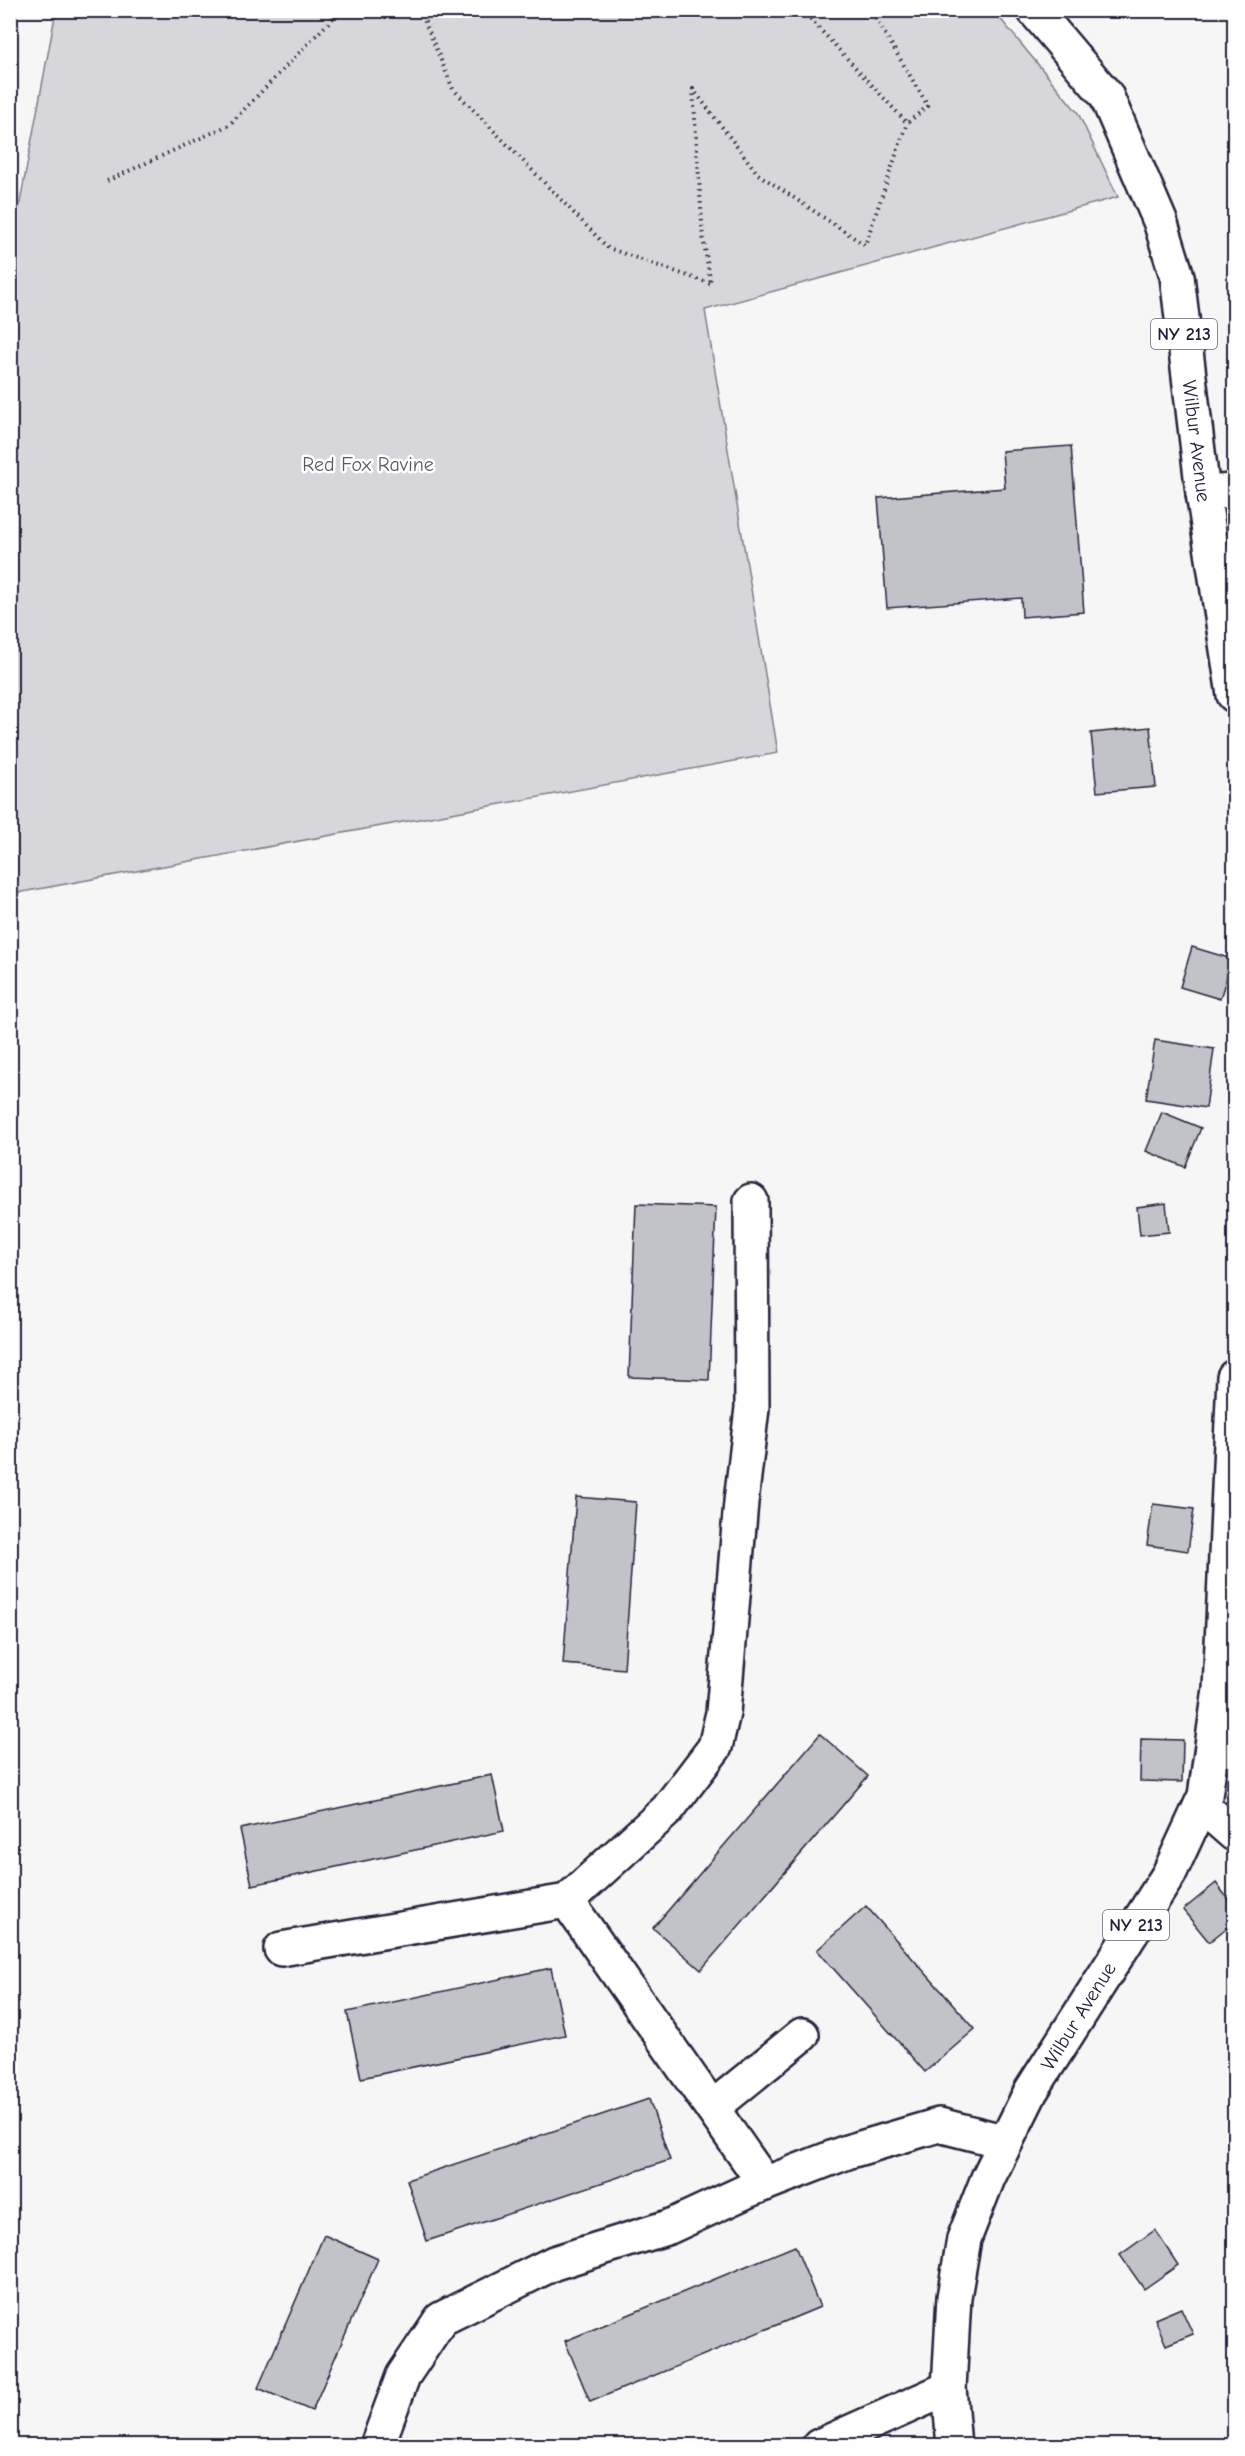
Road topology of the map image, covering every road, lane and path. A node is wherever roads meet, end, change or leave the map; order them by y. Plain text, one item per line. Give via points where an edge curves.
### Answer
1 (347, 10) edge
2 (420, 10) edge
3 (802, 10) edge
4 (871, 10) edge
5 (1034, 10) edge
6 (907, 123) junction
7 (107, 181) dead end
8 (1219, 492) edge
9 (1234, 695) edge
10 (751, 1201) dead end
11 (1234, 1377) edge
12 (1230, 1579) edge
13 (1223, 1750) edge
14 (1201, 1805) junction
15 (1234, 1834) edge
16 (567, 1901) junction
17 (281, 1949) dead end
18 (802, 2035) dead end
19 (712, 2108) junction
20 (1006, 2142) junction
21 (765, 2184) junction
22 (949, 2388) junction
23 (377, 2445) edge
24 (819, 2445) edge
25 (954, 2445) edge

1 - 7 path via 335,16 229,126
2 - 6 path via 453,89 608,248 711,285 703,237 693,90 758,174 865,245
3 - 6 path
4 - 6 path via 928,106
5 - 8 main road, Wilbur Avenue / NY 213 via 1106,95 1160,221 1177,276
8 - 9 main road, Wilbur Avenue / NY 213
10 - 16 main road via 752,1408 723,1713 715,1748 667,1810
11 - 12 main road, Wilbur Avenue / NY 213
12 - 13 main road, Wilbur Avenue / NY 213 via 1220,1689
13 - 14 main road, Wilbur Avenue / NY 213
14 - 15 main road
14 - 20 main road, Wilbur Avenue / NY 213 via 1168,1874 1031,2091
16 - 17 main road
16 - 19 main road
18 - 19 main road
19 - 21 main road
20 - 21 main road via 939,2125 847,2152
20 - 22 main road, Wilbur Avenue / NY 213 via 964,2239 954,2297
21 - 23 main road via 669,2227 554,2263 441,2319 403,2376
22 - 24 main road
22 - 25 main road, Wilbur Avenue / NY 213

